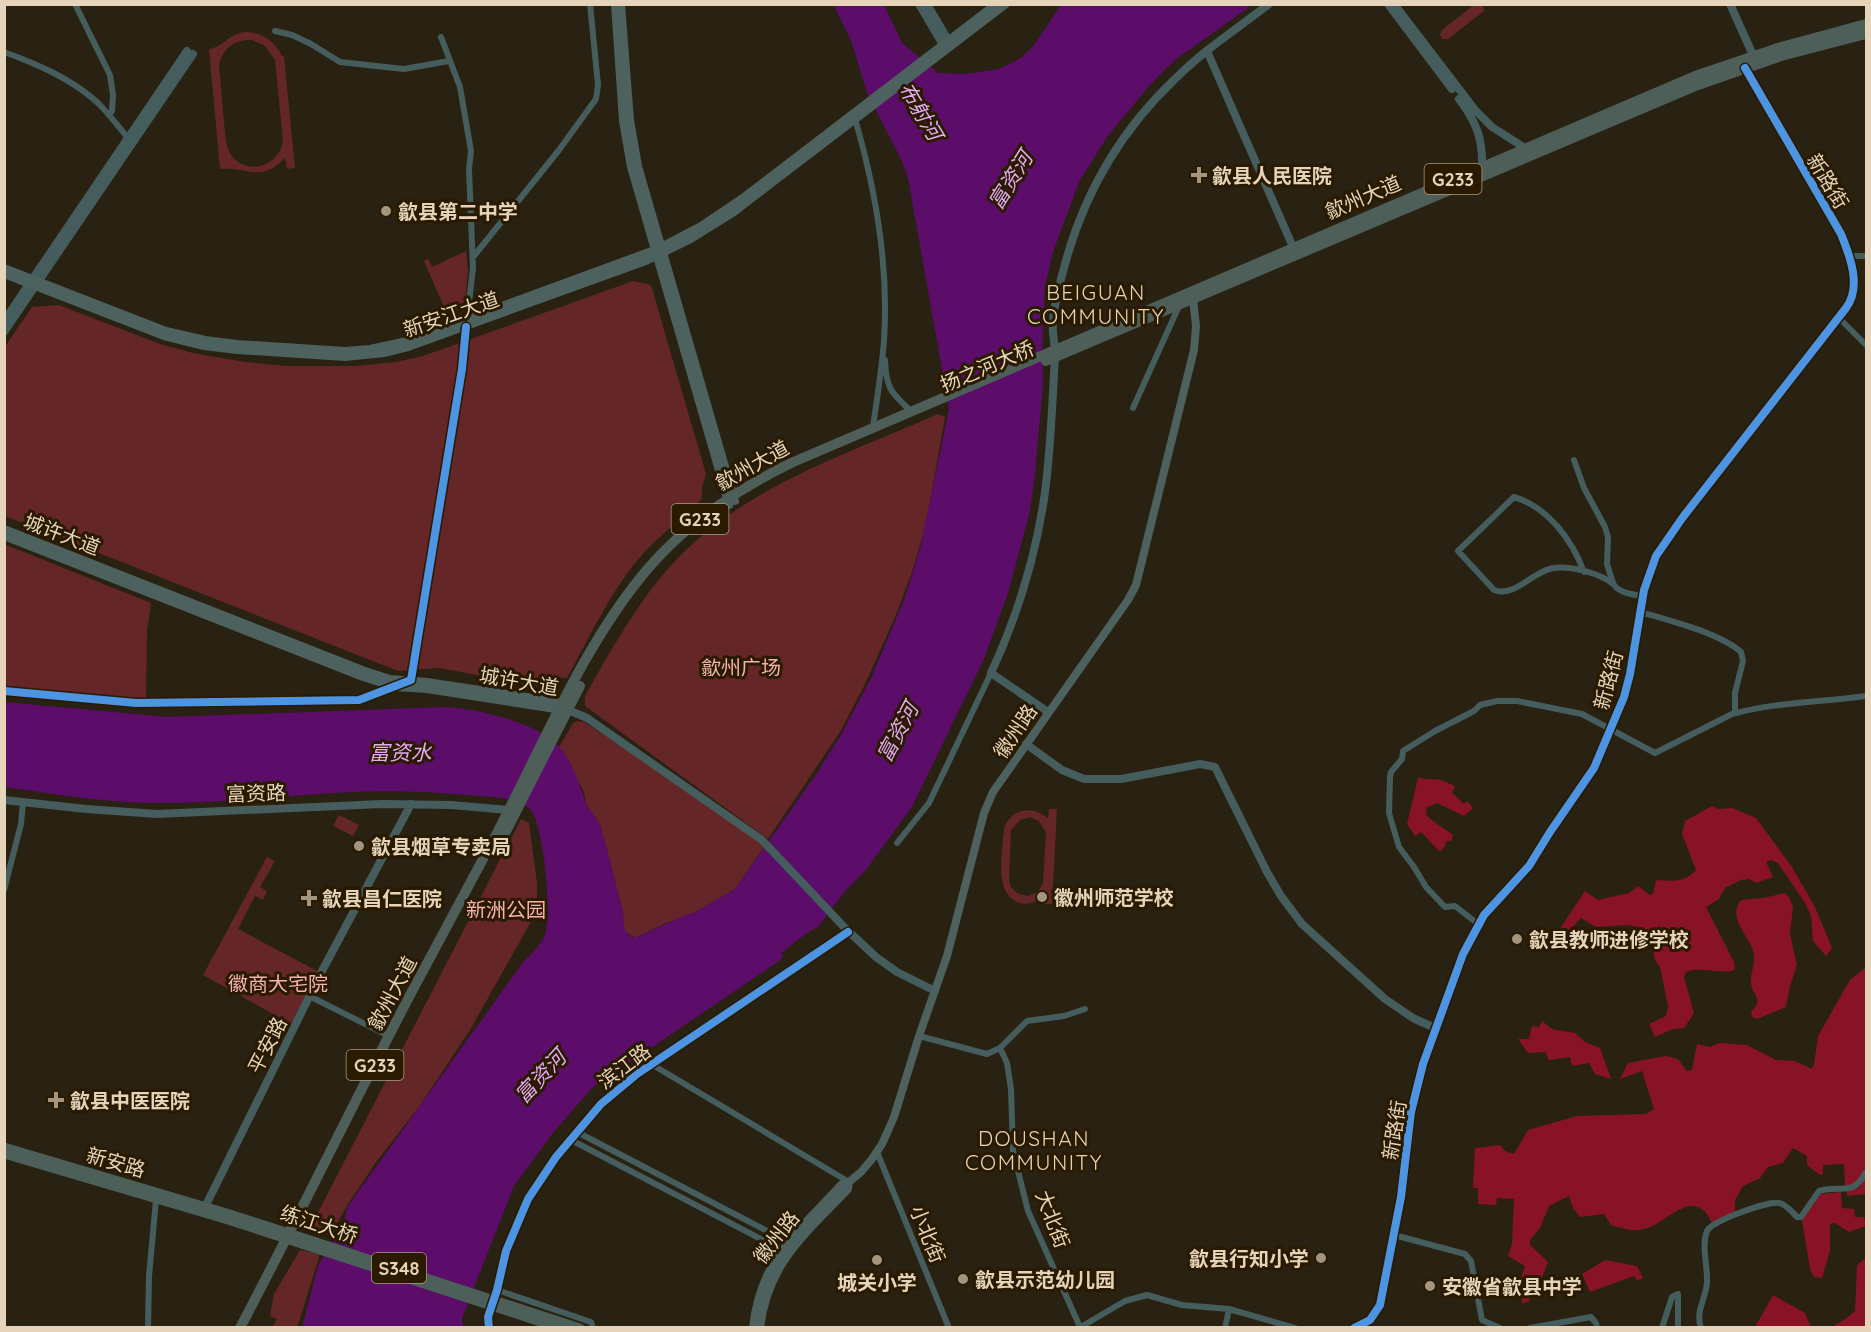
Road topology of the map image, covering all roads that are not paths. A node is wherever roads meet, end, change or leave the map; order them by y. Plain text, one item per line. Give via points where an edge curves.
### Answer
1 (75, 4) edge
2 (590, 4) edge
3 (615, 4) edge
4 (621, 4) edge
5 (919, 4) edge
6 (927, 4) edge
7 (996, 4) edge
8 (1006, 4) edge
9 (1269, 4) edge
10 (1388, 4) edge
11 (1395, 4) edge
12 (1731, 4) edge
13 (1866, 24) edge
14 (275, 31) dead end
15 (1866, 34) edge
16 (441, 37) dead end
17 (947, 45) junction
18 (1207, 51) junction
19 (4, 52) edge
20 (1753, 56) junction
21 (449, 61) junction
22 (1745, 68) junction
23 (865, 108) junction
24 (109, 115) junction
25 (855, 119) junction
26 (128, 138) junction
27 (1525, 148) junction
28 (1482, 166) junction
29 (1293, 247) junction
30 (658, 252) junction
31 (474, 256) junction
32 (1849, 256) junction
33 (1866, 256) edge
34 (4, 268) edge
35 (4, 274) edge
36 (34, 283) junction
37 (1193, 300) junction
38 (1179, 306) junction
39 (1838, 317) junction
40 (4, 321) edge
41 (467, 323) junction
42 (4, 332) edge
43 (884, 342) junction
44 (1866, 345) edge
45 (1052, 355) junction
46 (937, 403) junction
47 (1133, 408) dead end
48 (911, 411) junction
49 (873, 427) junction
50 (1574, 460) dead end
51 (731, 500) junction
52 (4, 529) edge
53 (4, 536) edge
54 (1584, 572) junction
55 (1612, 583) junction
56 (1643, 596) junction
57 (1640, 612) junction
58 (991, 673) junction
59 (411, 680) junction
60 (395, 687) junction
61 (4, 691) edge
62 (1866, 696) edge
63 (564, 708) junction
64 (1048, 712) junction
65 (1735, 713) junction
66 (1610, 730) junction
67 (1026, 744) junction
68 (4, 800) edge
69 (23, 802) junction
70 (411, 804) junction
71 (513, 807) junction
72 (897, 843) dead end
73 (4, 890) edge
74 (1478, 924) junction
75 (847, 930) junction
76 (935, 991) junction
77 (309, 996) junction
78 (1085, 1009) dead end
79 (1435, 1028) junction
80 (390, 1036) junction
81 (919, 1036) junction
82 (1000, 1048) junction
83 (651, 1064) junction
84 (577, 1132) junction
85 (571, 1140) junction
86 (4, 1147) edge
87 (877, 1152) junction
88 (4, 1154) edge
89 (1866, 1172) edge
90 (849, 1182) junction
91 (156, 1200) junction
92 (206, 1207) junction
93 (217, 1214) junction
94 (1394, 1235) junction
95 (792, 1244) junction
96 (785, 1252) junction
97 (497, 1290) junction
98 (1229, 1309) junction
99 (567, 1314) junction
100 (1079, 1327) edge
101 (148, 1328) edge
102 (240, 1328) edge
103 (248, 1328) edge
104 (489, 1328) edge
105 (561, 1328) edge
106 (580, 1328) edge
107 (593, 1328) edge
108 (753, 1328) edge
109 (760, 1328) edge
110 (949, 1328) edge
111 (1225, 1328) edge
112 (1295, 1328) edge
113 (1354, 1328) edge
114 (1500, 1328) edge
115 (1530, 1328) edge
116 (1597, 1328) edge
117 (1662, 1328) edge
118 (1678, 1328) edge
119 (1701, 1328) edge

1 - 24 street via 110,75 113,95
2 - 31 street via 596,99
3 - 30 main road via 625,134
4 - 30 main road via 632,133
5 - 17 street
6 - 17 street
7 - 17 main road
8 - 17 main road
9 - 18 street
10 - 28 street via 1477,126
11 - 27 street via 1475,110 1492,127
12 - 20 street
13 - 20 highway, 歙州大道 / G233
14 - 21 street via 292,35 340,62 404,69
15 - 22 highway, 歙州大道 / G233
16 - 21 street
17 - 23 main road
18 - 29 street
18 - 45 street via 1172,81 1139,118 1091,192 1057,292
19 - 24 street via 33,62 83,91
20 - 27 highway, 歙州大道 / G233 via 1695,76
21 - 31 street via 460,87 471,151
22 - 32 street, 新路街 via 1841,234
22 - 37 highway, 歙州大道 / G233
23 - 25 main road, 新安江大道
23 - 30 main road, 新安江大道 via 730,208
24 - 26 street
25 - 30 main road, 新安江大道 via 734,213 704,232
25 - 43 street via 880,238
26 - 36 street
26 - 36 street via 190,52
27 - 28 highway, 歙州大道 / G233
28 - 29 highway, 歙州大道 / G233
29 - 45 highway, 歙州大道 / G233
30 - 41 main road, 新安江大道
30 - 51 main road
31 - 41 street
32 - 33 street
32 - 39 street, 新路街 via 1854,290
34 - 36 main road, 新安江大道
35 - 36 main road, 新安江大道
36 - 40 street
36 - 41 main road, 新安江大道 via 164,336 237,350 358,356 408,347
36 - 42 street
37 - 38 highway, 歙州大道 / G233
37 - 64 main road, 徽州路 via 1194,350 1139,578 1128,600
38 - 45 highway, 歙州大道 / G233
38 - 47 street
39 - 44 street
39 - 56 street, 新路街 via 1683,517 1656,556
41 - 59 street
43 - 48 street via 888,385
43 - 49 street
45 - 46 highway, 扬之河大桥 / G233
45 - 58 street via 1042,516 1022,593
46 - 48 highway, 歙州大道 / G233
46 - 51 highway, 歙州大道 / G233
48 - 49 highway, 歙州大道 / G233
49 - 51 highway, 歙州大道 / G233 via 791,463
50 - 55 street via 1605,527
51 - 63 highway, 歙州大道 / G233 via 679,545 641,588
52 - 59 main road, 城许大道 via 365,671 390,679
53 - 60 main road, 城许大道
54 - 54 street via 1551,568 1500,592 1458,551 1514,497 1534,505 1551,519 1572,546
54 - 55 street
55 - 56 street via 1622,591
56 - 57 street, 新路街
57 - 65 street via 1705,634 1741,652
57 - 66 street, 新路街 via 1627,685
58 - 64 street
58 - 72 street via 928,803
59 - 60 street
59 - 63 main road, 城许大道
60 - 61 street via 359,700 167,703
60 - 63 main road, 城许大道
62 - 65 street
63 - 71 highway, 歙州大道 / G233
63 - 75 street via 587,718 762,840
64 - 67 main road, 徽州路
65 - 66 street via 1655,753
66 - 74 street, 新路街 via 1594,768 1529,866
66 - 74 street via 1582,714 1505,701 1480,705 1403,751 1390,777 1389,813 1399,847 1445,907 1455,906
67 - 76 main road, 徽州路 via 986,807
67 - 79 street via 1062,770 1084,779 1113,780 1200,764 1213,766 1267,872 1302,924 1385,999
68 - 69 street, 富资路
69 - 70 street, 富资路 via 157,814
69 - 73 street
70 - 71 street, 富资路
70 - 77 street, 平安路
71 - 80 highway, 歙州大道 / G233
71 - 103 highway, 歙州大道 / G233
74 - 79 street, 新路街
75 - 76 street via 884,964
75 - 83 street, 滨江路
76 - 81 main road, 徽州路
77 - 80 street
77 - 92 street, 平安路
78 - 82 street via 1027,1022
79 - 94 street, 新路街 via 1411,1112
80 - 102 highway, 歙州大道 / G233
81 - 82 street via 981,1054
81 - 87 main road, 徽州路 via 898,1105
82 - 100 street, 大北街 via 1011,1089 1013,1151 1028,1211
83 - 84 street, 滨江路 via 607,1098
83 - 90 street
84 - 85 street, 滨江路
84 - 95 street
85 - 96 street
85 - 97 street, 滨江路 via 542,1176 522,1211 506,1251
86 - 92 main road, 新安路 / S348
87 - 90 main road, 徽州路
87 - 110 street, 小北街
88 - 91 main road, 新安路 / S348
89 - 119 street via 1855,1187 1819,1191 1801,1217 1772,1203 1710,1227 1706,1232 1707,1284 1698,1315
90 - 95 main road, 徽州路 via 842,1184
91 - 93 main road, 新安路 / S348
91 - 101 street
92 - 93 main road, 新安路 / S348
93 - 105 main road, 练江大桥 / S348
93 - 106 main road, 练江大桥 / S348
94 - 113 street, 新路街 via 1378,1308 1370,1320
94 - 114 street via 1468,1256 1482,1320
95 - 96 main road, 徽州路
96 - 108 main road, 徽州路 via 763,1281
96 - 109 main road, 徽州路 via 770,1284
97 - 99 street
97 - 104 street, 滨江路 via 488,1317
98 - 100 street via 1192,1307 1152,1295 1142,1296 1125,1301
98 - 111 street
98 - 112 street
99 - 105 street
99 - 107 street via 591,1322
115 - 116 street via 1591,1317
117 - 118 street via 1672,1297 1678,1294

